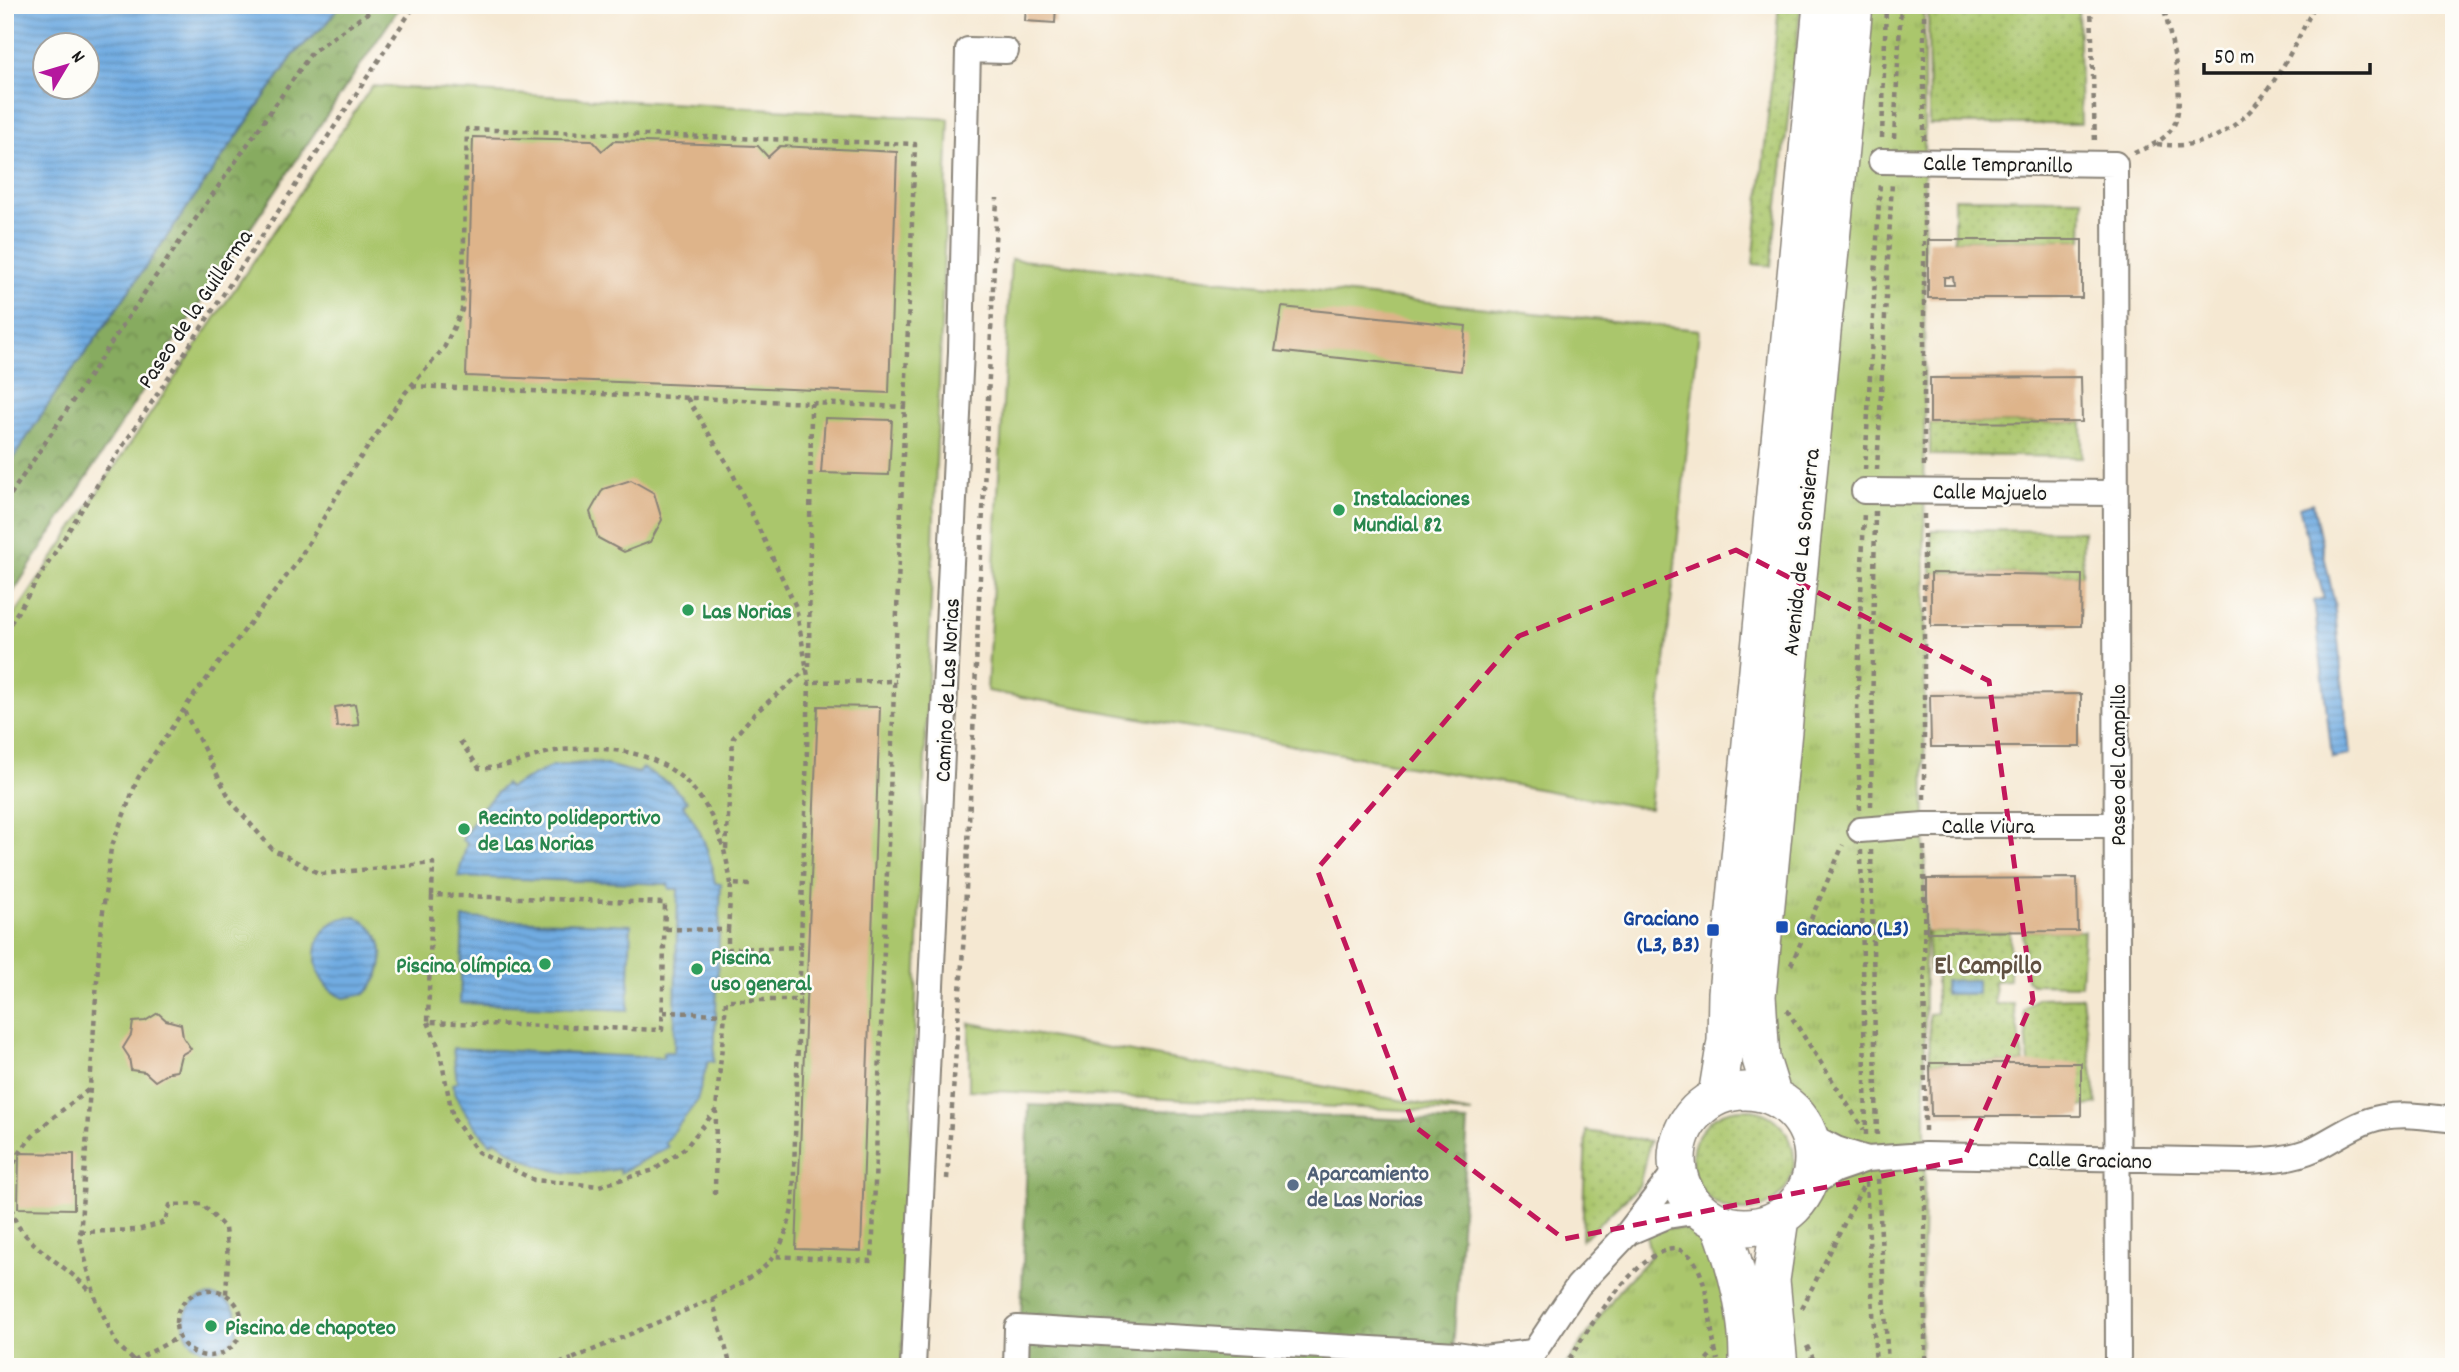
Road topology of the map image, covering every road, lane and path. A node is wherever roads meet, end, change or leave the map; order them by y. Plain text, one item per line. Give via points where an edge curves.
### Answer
1 (379, 5) edge
2 (415, 5) edge
3 (1822, 5) edge
4 (1854, 5) edge
5 (1886, 5) edge
6 (1901, 5) edge
7 (1924, 5) edge
8 (2091, 5) edge
9 (2163, 5) edge
10 (2311, 5) edge
11 (1006, 51) dead end
12 (1887, 161) junction
13 (1924, 162) junction
14 (2106, 164) junction
15 (997, 198) dead end
16 (411, 386) junction
17 (687, 398) junction
18 (811, 403) junction
19 (906, 407) junction
20 (1870, 491) junction
21 (1924, 491) junction
22 (2116, 493) junction
23 (5, 503) edge
24 (5, 632) edge
25 (807, 669) junction
26 (809, 681) junction
27 (896, 681) junction
28 (184, 710) junction
29 (460, 741) dead end
30 (1858, 825) junction
31 (1924, 825) junction
32 (2117, 825) junction
33 (726, 853) junction
34 (731, 884) junction
35 (752, 885) dead end
36 (432, 895) junction
37 (666, 929) junction
38 (726, 930) junction
39 (803, 947) junction
40 (1789, 970) dead end
41 (801, 1000) junction
42 (1785, 1007) dead end
43 (663, 1012) junction
44 (723, 1014) junction
45 (428, 1022) junction
46 (89, 1090) junction
47 (1717, 1096) junction
48 (1773, 1097) junction
49 (716, 1110) junction
50 (2454, 1120) edge
51 (1865, 1132) junction
52 (1808, 1135) junction
53 (1925, 1155) junction
54 (2117, 1159) junction
55 (1870, 1166) junction
56 (1677, 1169) junction
57 (947, 1185) dead end
58 (1808, 1186) junction
59 (715, 1194) dead end
60 (1710, 1217) junction
61 (1780, 1218) junction
62 (80, 1232) junction
63 (1628, 1233) junction
64 (773, 1256) junction
65 (226, 1294) junction
66 (95, 1297) junction
67 (712, 1299) junction
68 (1800, 1311) dead end
69 (1800, 1334) dead end
70 (179, 1337) junction
71 (572, 1359) junction
72 (1528, 1359) edge
73 (134, 1360) junction
74 (1488, 1362) edge
75 (140, 1367) edge
76 (550, 1367) edge
77 (575, 1367) edge
78 (731, 1367) edge
79 (913, 1367) edge
80 (1016, 1367) edge
81 (1564, 1367) edge
82 (1700, 1367) edge
83 (1748, 1367) edge
84 (1779, 1367) edge
85 (1817, 1367) edge
86 (1876, 1367) edge
87 (1888, 1367) edge
88 (1925, 1367) edge
89 (2118, 1367) edge

1 - 23 path via 312,52
2 - 24 path, Paseo de la Guillerma
3 - 47 main road, Avenida de La Sonsierra via 1726,1041
4 - 48 main road, Avenida de La Sonsierra via 1757,996 1759,1046
5 - 12 path
6 - 12 path
7 - 13 path
8 - 14 path
9 - 10 path via 2179,94 2176,121 2157,144 2177,148 2207,141 2237,125 2284,66
11 - 79 street, Camino de Las Norias via 968,50 961,351
12 - 13 street, Calle Tempranillo
12 - 20 path
12 - 20 path
13 - 14 street, Calle Tempranillo
13 - 21 path
14 - 22 street, Paseo del Campillo
15 - 57 path, Camino de Las Norias via 964,934
16 - 17 path
16 - 19 path via 444,348 462,310 467,129 915,144
16 - 28 path via 354,467 296,564
17 - 18 path
17 - 25 path via 730,468 796,607
18 - 19 path
18 - 26 path
19 - 27 path
20 - 21 street, Calle Majuelo
20 - 30 path
20 - 30 path via 1857,710
21 - 22 street, Calle Majuelo
21 - 31 path
22 - 32 street, Paseo del Campillo
25 - 26 path
25 - 33 path via 733,738
26 - 27 path
26 - 39 path
27 - 64 path via 872,1261
28 - 36 path via 231,801 272,849 320,874 433,863
28 - 46 path via 138,778 111,848
29 - 33 path via 479,768 492,769 560,750 601,750 650,760 683,777 700,796 715,818
30 - 31 street, Calle Viura
30 - 40 path
30 - 51 path
30 - 55 path via 1870,931
31 - 32 street, Calle Viura
31 - 53 path
32 - 54 street, Paseo del Campillo
33 - 34 path
34 - 35 path
34 - 38 path
36 - 37 path via 666,903
36 - 45 path
37 - 38 path
37 - 43 path
38 - 39 path via 728,949
39 - 41 path
41 - 44 path via 726,1000
41 - 64 path via 793,1204 786,1238
42 - 51 path
43 - 44 path
43 - 45 path via 662,1030
44 - 49 path
45 - 49 path via 439,1048 453,1118 478,1153 534,1181 599,1186 654,1170 686,1147
46 - 62 path
46 - 66 path via 20,1145 11,1162 7,1191 17,1226 75,1274
47 - 48 main road via 1755,1091
47 - 56 main road via 1704,1103 1684,1126
48 - 52 main road via 1795,1112
49 - 59 path
50 - 54 street, Calle Graciano via 2383,1117 2283,1159
51 - 55 path
52 - 55 street, Calle Graciano
52 - 58 main road via 1813,1152
53 - 54 street, Calle Graciano
53 - 55 street, Calle Graciano
53 - 88 path
54 - 89 street, Paseo del Campillo
55 - 58 street, Calle Graciano via 1836,1170
55 - 68 path
55 - 86 path
55 - 87 path
56 - 60 main road via 1685,1192
56 - 63 street
58 - 61 main road
60 - 61 main road via 1751,1227
60 - 63 street via 1667,1216
60 - 83 main road via 1737,1269 1749,1329
61 - 84 main road via 1771,1280
62 - 65 path via 138,1230 165,1222 170,1205 202,1204 225,1228
62 - 66 path
63 - 72 street via 1578,1286
64 - 67 path via 762,1271
65 - 70 path via 205,1289 186,1298 176,1316
65 - 70 path via 240,1311 242,1322 227,1351 205,1356 185,1346
66 - 73 path via 116,1343
67 - 71 path
67 - 78 path
69 - 85 path
70 - 73 path
71 - 76 path
71 - 77 path
72 - 74 street
73 - 75 path
74 - 80 street via 1455,1354 1017,1328
81 - 82 path via 1619,1290 1651,1255 1674,1248 1686,1253 1698,1268 1707,1296 1715,1350

